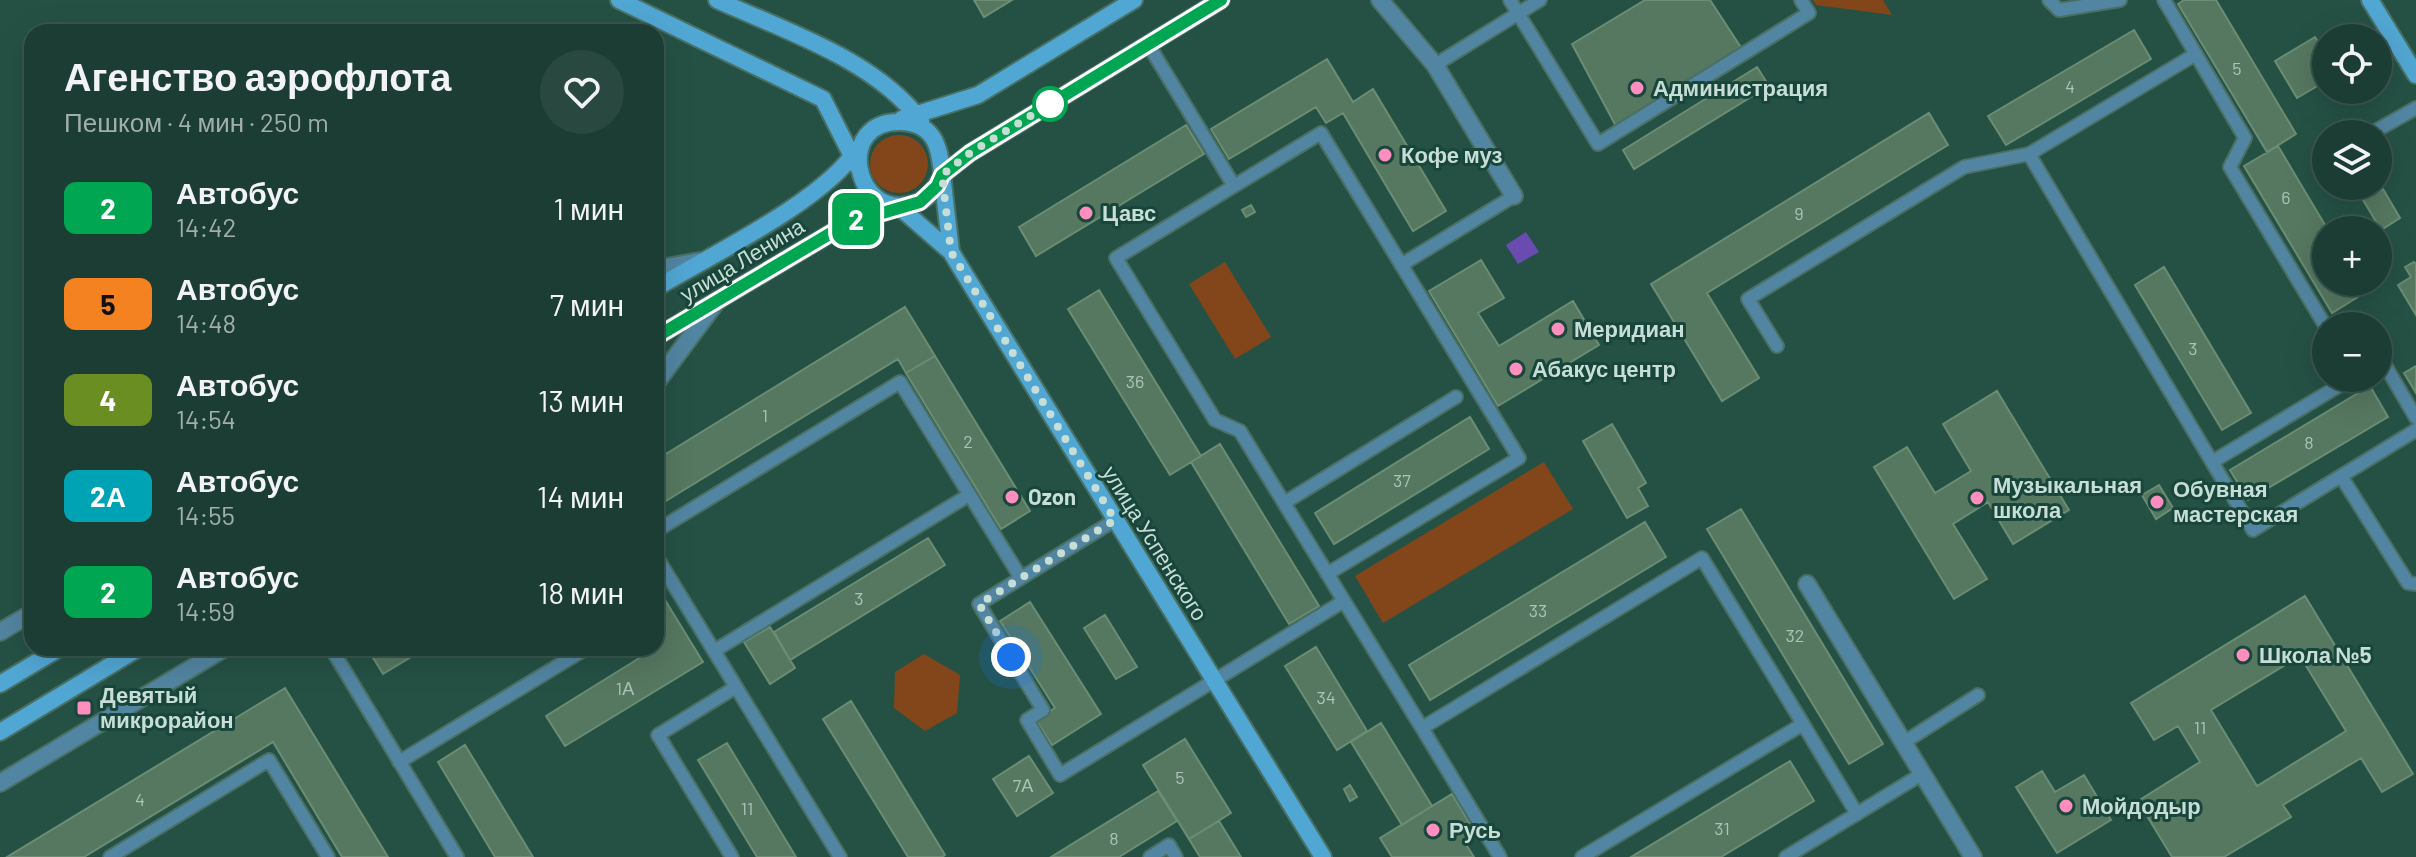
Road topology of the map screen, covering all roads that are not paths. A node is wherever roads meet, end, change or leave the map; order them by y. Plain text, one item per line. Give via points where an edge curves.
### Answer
1 (619, 0) edge
2 (717, 0) edge
3 (1134, 0) edge
4 (1221, 0) edge
5 (1380, 0) edge
6 (1510, 0) edge
7 (1540, 0) edge
8 (1801, 0) edge
9 (2049, 0) edge
10 (2120, 0) edge
11 (2164, 0) edge
12 (2370, 0) edge
13 (1518, 14) junction
14 (1148, 44) junction
15 (2196, 54) junction
16 (1435, 65) junction
17 (2415, 73) edge
18 (2416, 108) edge
19 (917, 115) junction
20 (888, 122) junction
21 (2392, 122) edge
22 (932, 134) junction
23 (862, 141) junction
24 (2029, 154) junction
25 (853, 156) junction
26 (942, 175) junction
27 (862, 179) junction
28 (1234, 186) junction
29 (1514, 196) joint
30 (898, 206) junction
31 (951, 252) junction
32 (702, 260) junction
33 (1401, 265) junction
34 (664, 267) edge
35 (664, 283) edge
36 (717, 300) junction
37 (2317, 312) edge
38 (664, 332) edge
39 (1777, 346) dead end
40 (664, 372) edge
41 (2392, 377) edge
42 (2329, 392) edge
43 (1456, 397) dead end
44 (2416, 418) edge
45 (2416, 430) edge
46 (2212, 462) junction
47 (2341, 476) junction
48 (969, 495) junction
49 (1284, 503) junction
50 (1115, 520) junction
51 (664, 526) edge
52 (664, 569) edge
53 (1327, 574) junction
54 (1021, 578) junction
55 (1807, 584) dead end
56 (2416, 584) edge
57 (1344, 601) junction
58 (24, 618) edge
59 (0, 632) edge
60 (714, 651) junction
61 (47, 656) edge
62 (126, 656) edge
63 (212, 656) edge
64 (336, 656) edge
65 (574, 656) edge
66 (1214, 681) junction
67 (0, 684) edge
68 (736, 687) junction
69 (1978, 695) dead end
70 (1803, 724) junction
71 (1422, 728) junction
72 (0, 732) edge
73 (1903, 743) junction
74 (399, 762) junction
75 (1922, 774) junction
76 (0, 783) edge
77 (1857, 814) junction
78 (110, 857) edge
79 (328, 857) edge
80 (457, 857) edge
81 (732, 857) edge
82 (840, 857) edge
83 (1150, 857) edge
84 (1176, 857) edge
85 (1323, 857) edge
86 (1500, 857) edge
87 (1582, 857) edge
88 (1786, 857) edge
89 (1973, 857) edge

1 - 25 street via 823,99
2 - 19 street via 829,51 886,86
3 - 19 street via 978,95
4 - 14 street
5 - 16 street
6 - 13 lane
7 - 13 lane
8 - 13 lane via 1809,13 1598,144
9 - 10 lane via 2059,10
11 - 15 lane
12 - 17 street
13 - 16 lane
14 - 26 street
14 - 28 lane
15 - 24 lane
15 - 37 lane via 2245,138 2230,167
16 - 29 street
18 - 21 lane
19 - 20 street
19 - 22 street
20 - 22 street via 918,125
20 - 23 street
22 - 26 street
23 - 25 street, улица Ленина
23 - 27 street
24 - 39 lane via 1964,167 1748,299
24 - 46 lane
25 - 27 street
25 - 32 street, улица Ленина via 801,201
26 - 30 street via 930,195
26 - 31 street
27 - 30 street via 876,197
28 - 33 lane via 1321,133
28 - 49 lane via 1116,258 1215,420 1240,431
29 - 33 lane
30 - 31 street
30 - 36 street, улица Ленина via 848,223
31 - 50 street, улица Успенского
32 - 34 street
32 - 35 street, улица Ленина
33 - 53 lane via 1519,458
36 - 38 street, улица Ленина
36 - 40 street
41 - 44 lane
42 - 46 lane
43 - 49 lane
45 - 47 lane
46 - 47 lane via 2253,530
47 - 56 lane via 2408,583
48 - 51 lane via 900,382
48 - 54 lane
48 - 60 lane
49 - 53 lane
50 - 54 lane
50 - 66 street, улица Успенского
52 - 60 lane
53 - 57 lane
54 - 66 lane via 979,604 1043,710 1027,720 1060,775
55 - 73 street
57 - 66 lane
57 - 71 lane
58 - 59 street
60 - 68 lane
61 - 67 street
62 - 72 street
63 - 76 street
64 - 74 lane
65 - 74 lane
66 - 85 street, улица Успенского
68 - 81 lane via 658,735
68 - 82 lane
69 - 73 lane
70 - 71 lane via 1702,558
70 - 77 lane
70 - 87 lane
71 - 86 lane
73 - 75 street
74 - 80 lane
75 - 77 lane
75 - 89 street
77 - 88 lane
78 - 79 lane via 269,760
83 - 84 lane via 1169,845

